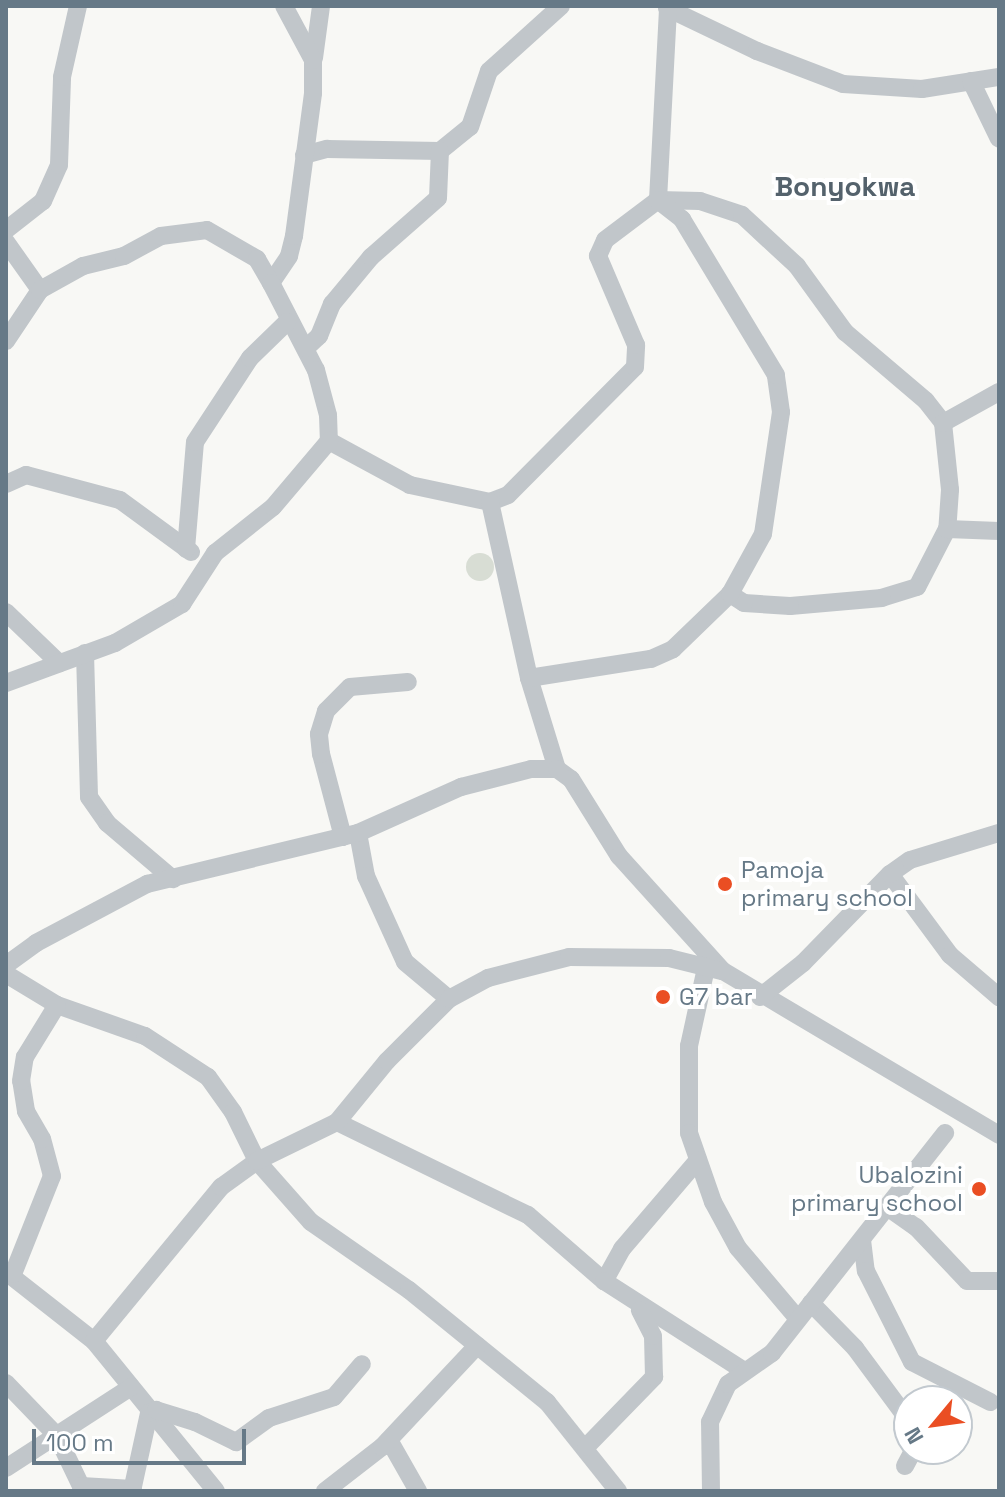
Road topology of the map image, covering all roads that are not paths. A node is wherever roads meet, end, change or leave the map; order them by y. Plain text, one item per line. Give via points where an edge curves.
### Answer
1 (78, 6) edge
2 (284, 6) edge
3 (321, 6) edge
4 (561, 6) edge
5 (668, 7) edge
6 (313, 60) junction
7 (999, 77) edge
8 (971, 81) junction
9 (999, 139) edge
10 (440, 151) junction
11 (304, 155) junction
12 (658, 200) junction
13 (6, 230) edge
14 (6, 242) edge
15 (271, 283) junction
16 (40, 290) junction
17 (287, 322) junction
18 (6, 341) edge
19 (306, 348) junction
20 (999, 392) edge
21 (943, 423) junction
22 (329, 441) junction
23 (6, 484) edge
24 (490, 502) junction
25 (947, 529) junction
26 (999, 531) edge
27 (186, 549) junction
28 (207, 563) junction
29 (730, 594) junction
30 (6, 612) edge
31 (85, 653) junction
32 (59, 663) junction
33 (529, 678) junction
34 (408, 682) dead end
35 (6, 683) edge
36 (557, 769) junction
37 (999, 833) edge
38 (351, 835) junction
39 (890, 874) junction
40 (173, 879) junction
41 (6, 965) edge
42 (715, 969) junction
43 (6, 974) edge
44 (760, 997) junction
45 (999, 997) edge
46 (449, 999) junction
47 (57, 1005) junction
48 (337, 1122) junction
49 (945, 1133) dead end
50 (999, 1135) edge
51 (698, 1160) junction
52 (257, 1161) junction
53 (887, 1207) junction
54 (862, 1240) junction
55 (10, 1273) edge
56 (604, 1281) junction
57 (999, 1281) edge
58 (811, 1303) junction
59 (638, 1306) junction
60 (798, 1319) junction
61 (94, 1341) junction
62 (477, 1346) junction
63 (362, 1364) dead end
64 (744, 1371) junction
65 (6, 1383) edge
66 (131, 1387) junction
67 (893, 1399) edge
68 (990, 1402) dead end
69 (156, 1410) junction
70 (57, 1436) junction
71 (389, 1440) junction
72 (586, 1447) junction
73 (6, 1468) edge
74 (132, 1490) edge
75 (216, 1491) edge
76 (325, 1491) edge
77 (418, 1491) edge
78 (618, 1491) edge
79 (711, 1491) edge

1 - 13 street via 62,77 59,165 43,201
2 - 6 street
3 - 6 street
4 - 10 street via 489,71 470,127
5 - 8 street via 843,84 922,89
5 - 12 street
6 - 11 street
7 - 8 street
8 - 9 street
10 - 11 street via 327,149
10 - 19 street via 438,198 371,257 332,304 319,336
11 - 15 street via 289,256
12 - 21 street via 700,201 742,215 797,266 845,332 926,401
12 - 24 street via 605,240 598,256 636,345 635,367 508,495
12 - 29 street via 687,227 761,350 781,395 766,523
14 - 16 street
15 - 16 street via 257,259 242,247 193,228 161,236 124,256 97,260
15 - 17 street
16 - 18 street
17 - 19 street
17 - 27 street via 250,358 195,442
19 - 22 street via 324,394
20 - 21 street
21 - 25 street via 950,490
22 - 24 street via 410,485
22 - 28 street via 273,507
23 - 27 street via 26,475 120,500
24 - 33 street
25 - 26 street
25 - 29 street via 917,587 903,595 790,606 744,603
27 - 28 street
28 - 31 street via 182,604 146,629
29 - 33 street via 694,632 651,659
30 - 32 street
31 - 32 street
31 - 40 street via 89,797 107,823
32 - 35 street
33 - 36 street
34 - 38 street via 350,687 326,711 319,734 321,754
36 - 38 street via 531,769 461,787
36 - 42 street via 571,779 619,856
37 - 39 street via 910,860
38 - 40 street via 247,856
38 - 46 street via 405,962
39 - 44 street via 803,963
39 - 45 street via 950,955
40 - 41 street via 147,884 92,911
42 - 44 street
42 - 46 street via 669,958 569,957 488,978
42 - 51 street via 687,1076 687,1121
43 - 47 street
44 - 50 street
46 - 48 street via 387,1061
47 - 52 street via 145,1036 208,1077
47 - 55 street via 25,1057 21,1081 26,1111 42,1139 52,1176
48 - 52 street
48 - 56 street via 528,1215
49 - 53 street
51 - 56 street via 622,1249
51 - 60 street via 738,1248
52 - 61 street via 200,1209
52 - 62 street via 311,1222
53 - 54 street
53 - 57 street via 916,1227 967,1281
54 - 58 street
54 - 68 street via 866,1271 912,1362
55 - 61 street
56 - 59 street
58 - 60 street
58 - 67 street via 855,1348
59 - 64 street
59 - 72 street via 653,1336 654,1377
60 - 64 street via 772,1353
61 - 66 street
62 - 71 street
62 - 72 street via 547,1402
63 - 69 street via 334,1397 269,1418 236,1442
64 - 79 street via 728,1384 710,1422
65 - 70 street
66 - 69 street
66 - 70 street
69 - 74 street via 143,1423
69 - 75 street
70 - 73 street
70 - 74 street via 81,1486
71 - 76 street
71 - 77 street
72 - 78 street

